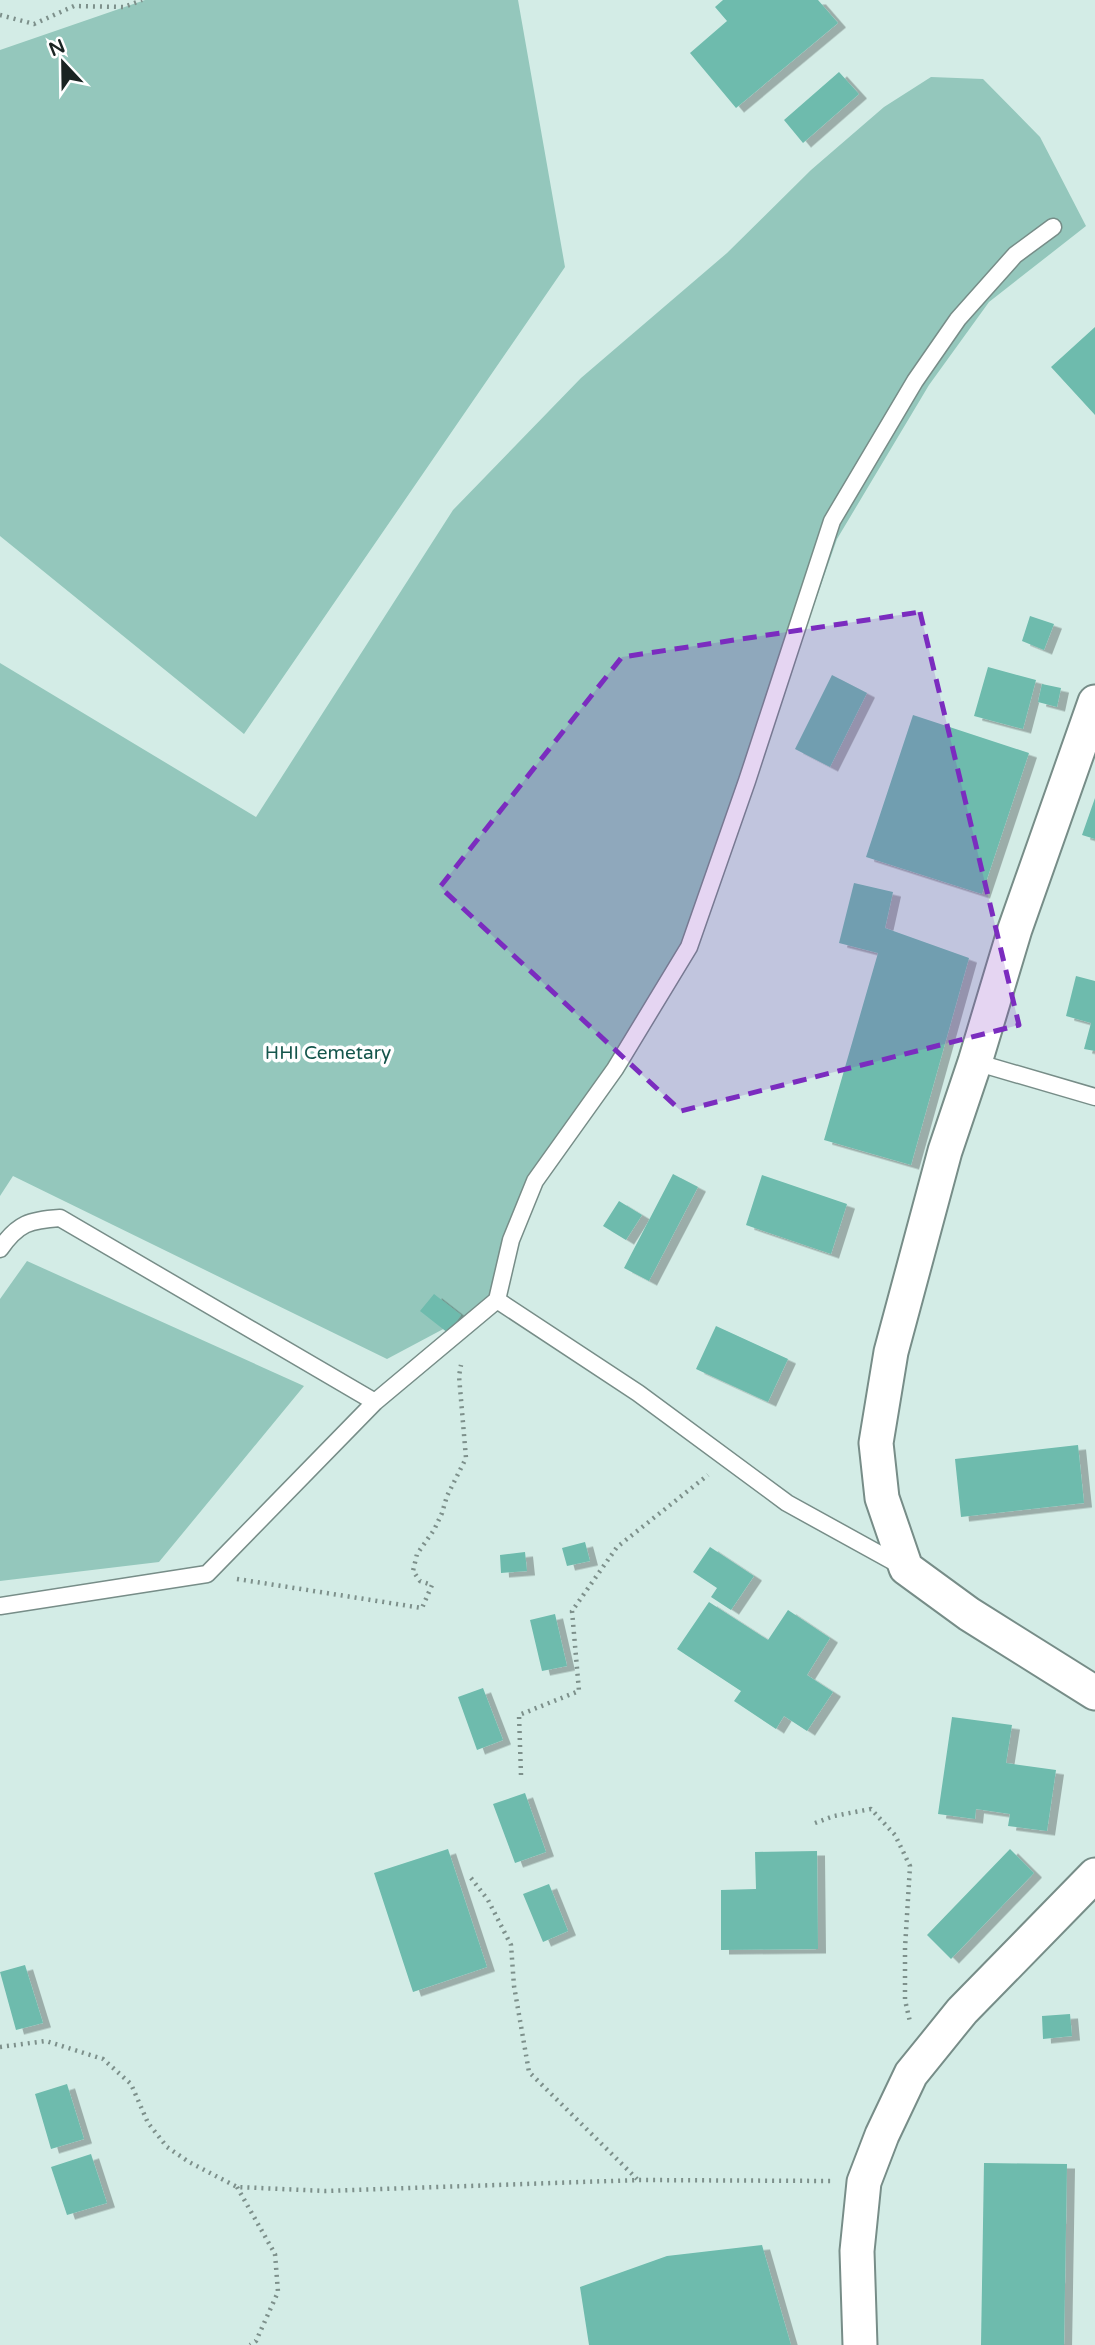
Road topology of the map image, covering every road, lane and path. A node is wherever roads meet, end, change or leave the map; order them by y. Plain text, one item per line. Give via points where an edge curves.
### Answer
1 (142, 0) edge
2 (0, 15) edge
3 (1053, 227) dead end
4 (1092, 722) edge
5 (975, 1062) junction
6 (1095, 1097) edge
7 (0, 1249) edge
8 (497, 1300) junction
9 (467, 1326) junction
10 (376, 1402) junction
11 (727, 1459) junction
12 (906, 1568) junction
13 (208, 1574) junction
14 (0, 1606) edge
15 (1095, 1693) edge
16 (520, 1775) dead end
17 (815, 1823) dead end
18 (1095, 1875) edge
19 (471, 1878) dead end
20 (0, 2047) edge
21 (919, 2064) junction
22 (638, 2180) junction
23 (864, 2182) junction
24 (237, 2187) junction
25 (250, 2345) edge
26 (860, 2345) edge

1 - 2 path via 124,7 74,6 34,23
3 - 8 lane via 1015,255 958,318 832,521 689,947 615,1069 535,1181 511,1240
4 - 5 street via 1015,929
5 - 6 lane
5 - 12 street via 945,1151 891,1352 876,1443 882,1498
7 - 10 lane via 21,1225 60,1218
8 - 9 lane
8 - 11 lane via 638,1393
9 - 10 lane
9 - 13 path via 459,1376 466,1458 442,1513 417,1554 413,1571 420,1581 432,1585 422,1608
10 - 13 lane
11 - 12 lane via 787,1503
11 - 16 path via 617,1547 572,1611 579,1691 519,1715
12 - 15 street via 969,1614
13 - 14 lane
17 - 21 path via 871,1809 895,1835 910,1866 905,2000
18 - 21 street via 962,2011
19 - 22 path via 511,1945 529,2072
20 - 24 path via 46,2041 103,2059 131,2084 148,2123 167,2147
21 - 23 street via 882,2135
22 - 23 path
22 - 24 path via 326,2191
23 - 26 street via 857,2250
24 - 25 path via 275,2254 278,2292

